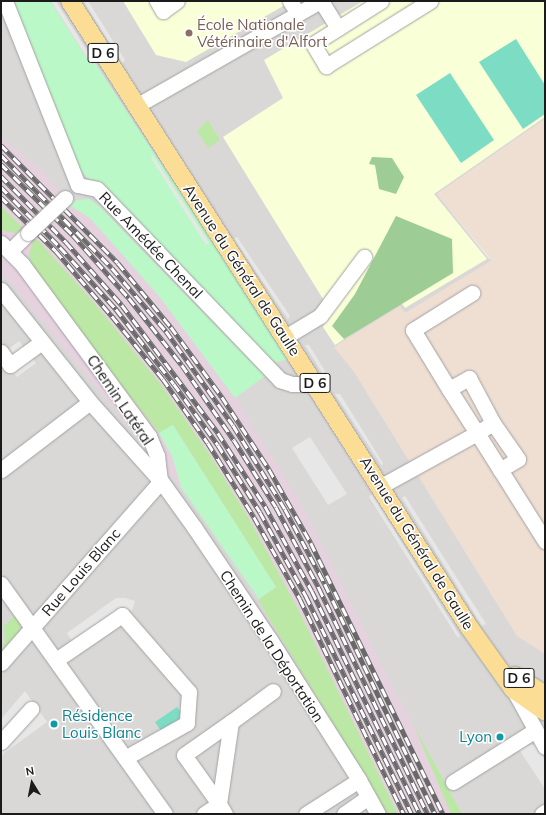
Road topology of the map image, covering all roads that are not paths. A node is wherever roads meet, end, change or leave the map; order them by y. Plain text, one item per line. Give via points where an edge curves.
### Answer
1 (5, 1) edge
2 (70, 1) edge
3 (157, 1) edge
4 (177, 1) edge
5 (290, 1) edge
6 (320, 1) edge
7 (381, 1) edge
8 (430, 1) edge
9 (298, 14) junction
10 (338, 28) junction
11 (136, 106) junction
12 (78, 185) junction
13 (6, 247) edge
14 (364, 257) dead end
15 (1, 290) edge
16 (472, 293) dead end
17 (286, 337) junction
18 (42, 342) junction
19 (1, 352) edge
20 (316, 384) junction
21 (449, 389) junction
22 (90, 402) junction
23 (493, 423) junction
24 (477, 433) junction
25 (1, 470) edge
26 (500, 470) junction
27 (161, 481) junction
28 (381, 486) junction
29 (545, 541) edge
30 (1, 584) edge
31 (32, 627) junction
32 (56, 660) junction
33 (494, 660) junction
34 (1, 663) edge
35 (513, 689) junction
36 (273, 691) dead end
37 (545, 695) edge
38 (31, 709) dead end
39 (545, 711) edge
40 (231, 722) junction
41 (534, 731) junction
42 (3, 736) edge
43 (545, 747) edge
44 (125, 758) junction
45 (359, 780) junction
46 (453, 782) dead end
47 (368, 797) junction
48 (222, 809) edge
49 (545, 812) edge
50 (166, 814) edge
51 (204, 814) edge
52 (306, 814) edge
53 (344, 814) edge
54 (378, 814) edge
55 (542, 814) edge

1 - 12 street
2 - 11 main road, Avenue du Général de Gaulle / D 6
3 - 4 street via 163,11
5 - 9 street
6 - 9 street
6 - 10 street
7 - 10 street
8 - 10 street via 326,66 313,44
9 - 11 street
11 - 17 main road, Avenue du Général de Gaulle / D 6
12 - 13 street, bridge via 28,233
12 - 20 street, Rue Amédée Chenal via 98,189 280,380 292,384
13 - 27 street, Chemin Latéral via 149,436 157,456
14 - 17 street via 320,316
15 - 18 street, Chemin Latéral
16 - 21 street via 413,330
17 - 20 main road, Avenue du Général de Gaulle / D 6
18 - 19 street via 10,365
18 - 22 street, Chemin Latéral
20 - 28 main road, Avenue du Général de Gaulle / D 6
21 - 23 street via 469,378
21 - 24 street
22 - 25 street
22 - 27 street, Chemin Latéral
23 - 24 street
23 - 26 street via 518,459
24 - 26 street
24 - 28 street
26 - 29 street
27 - 31 street, Rue Louis Blanc
27 - 45 street, Chemin de la Déportation via 269,638
28 - 33 main road, Avenue du Général de Gaulle / D 6 via 469,627
30 - 31 street
31 - 32 street
31 - 34 street, Rue Louis Blanc
32 - 44 street
32 - 44 street via 122,615 189,692 187,723
33 - 35 main road, Avenue du Général de Gaulle / D 6
33 - 37 main road, Avenue du Général de Gaulle / D 6
35 - 39 main road, Avenue du Général de Gaulle / D 6
35 - 41 street, Avenue du Général de Gaulle
36 - 40 street
38 - 42 street
40 - 48 street
40 - 48 street via 184,755
41 - 43 street, Avenue du Général de Gaulle
41 - 46 street
44 - 50 street
45 - 47 street, Chemin de la Déportation
45 - 52 street
47 - 53 street
47 - 54 street, Chemin de la Déportation
48 - 51 street
49 - 55 street

